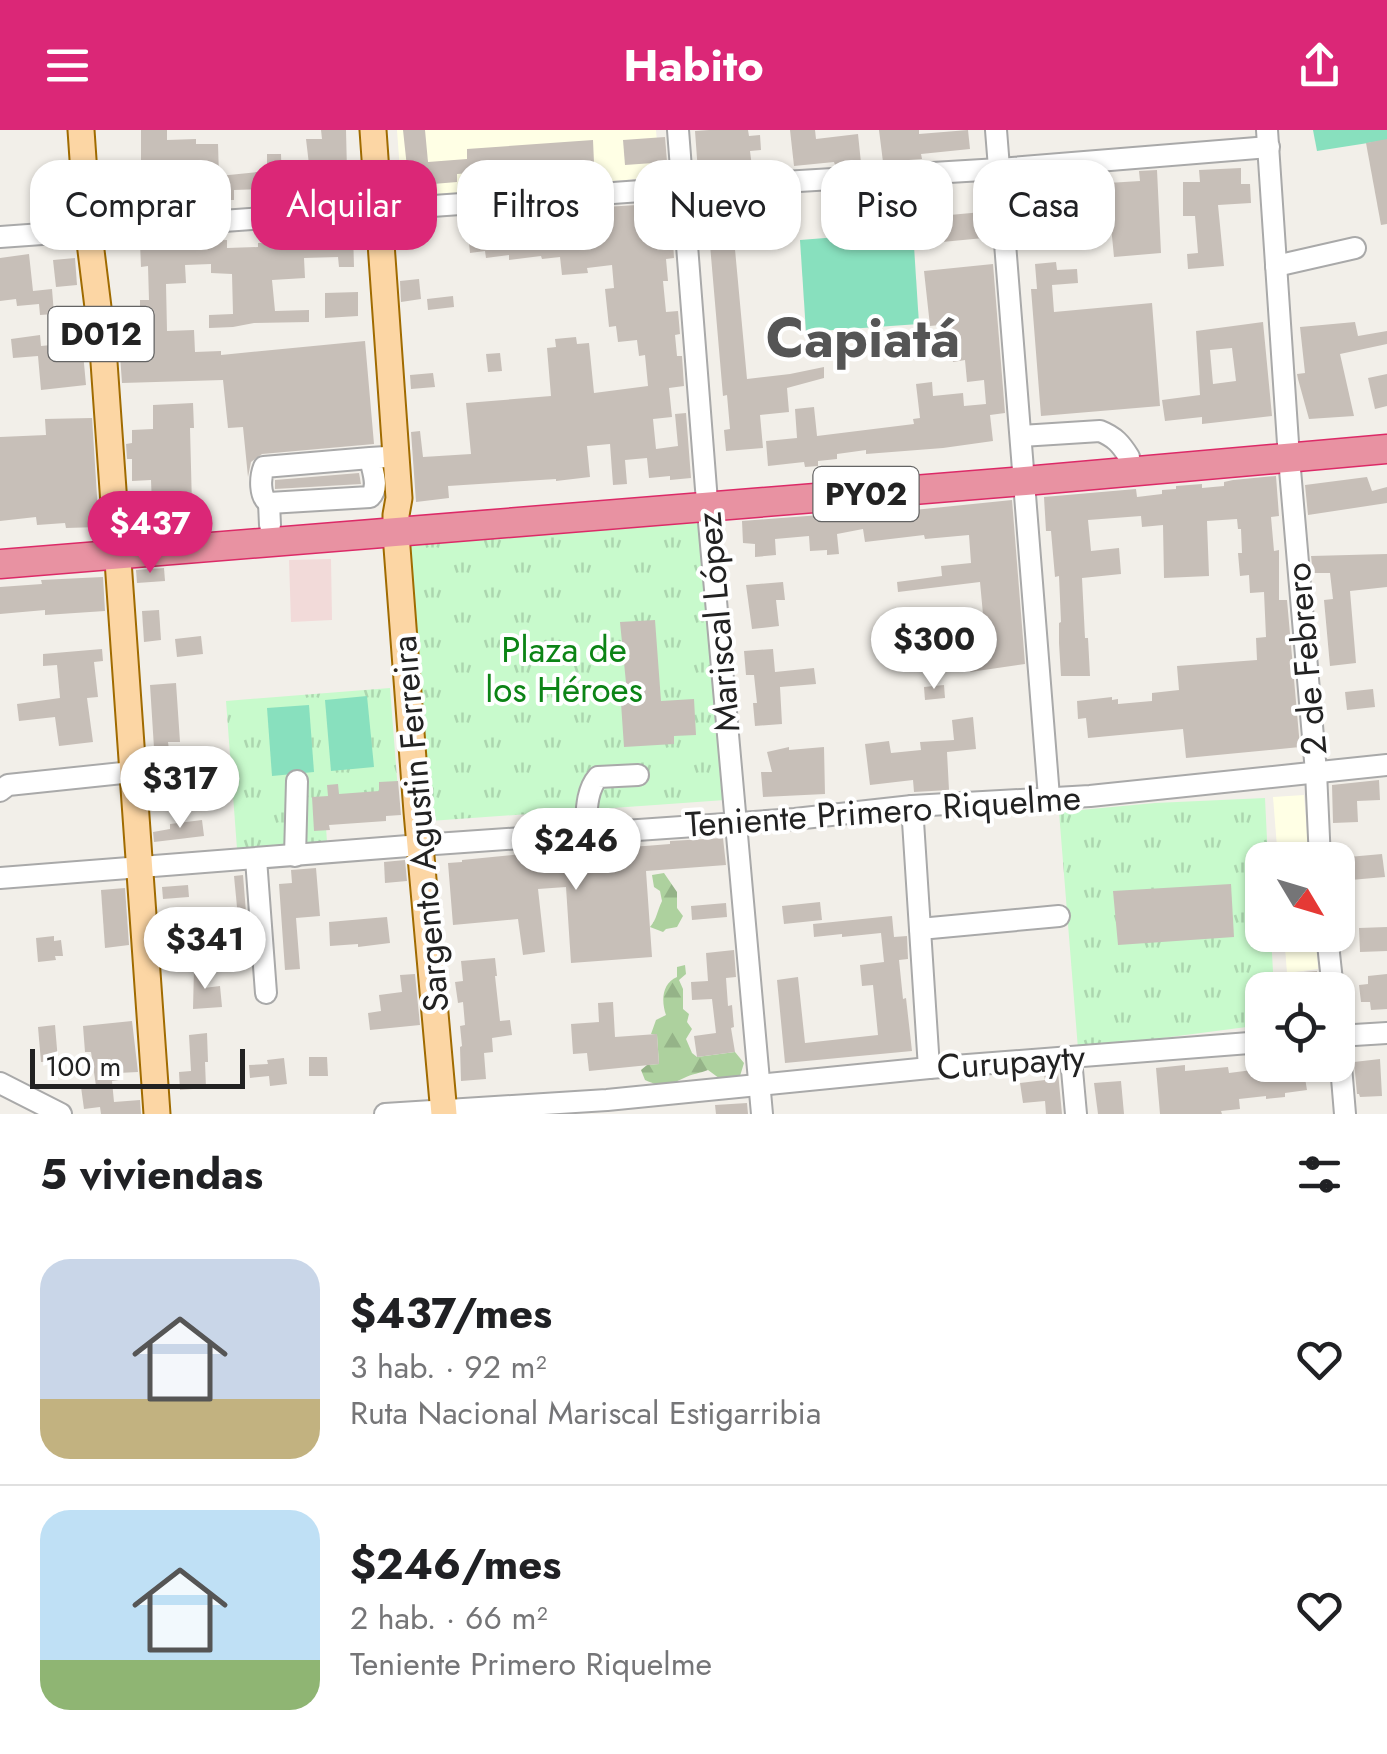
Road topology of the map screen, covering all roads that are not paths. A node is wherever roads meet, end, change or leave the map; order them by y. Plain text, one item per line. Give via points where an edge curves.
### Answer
1 (81, 130) edge
2 (361, 130) edge
3 (373, 130) edge
4 (678, 130) edge
5 (996, 130) edge
6 (1268, 139) edge
7 (83, 160) edge
8 (366, 160) edge
9 (373, 160) edge
10 (681, 160) edge
11 (998, 160) edge
12 (1072, 160) edge
13 (973, 170) edge
14 (801, 181) edge
15 (634, 191) edge
16 (437, 206) edge
17 (30, 235) edge
18 (0, 237) edge
19 (1355, 248) dead end
20 (90, 250) edge
21 (375, 250) edge
22 (377, 250) edge
23 (688, 250) edge
24 (1005, 250) edge
25 (1276, 266) junction
26 (1387, 433) edge
27 (1021, 436) junction
28 (1387, 449) edge
29 (1289, 451) junction
30 (378, 457) junction
31 (1129, 457) junction
32 (1024, 474) junction
33 (707, 498) junction
34 (270, 514) junction
35 (396, 524) junction
36 (116, 547) junction
37 (0, 548) edge
38 (0, 564) edge
39 (1387, 765) edge
40 (132, 772) junction
41 (1316, 772) junction
42 (638, 776) dead end
43 (297, 782) dead end
44 (0, 792) edge
45 (1048, 797) junction
46 (912, 806) junction
47 (737, 822) junction
48 (584, 834) junction
49 (1319, 842) edge
50 (420, 845) junction
51 (294, 856) junction
52 (256, 859) junction
53 (139, 868) junction
54 (0, 878) edge
55 (1058, 916) dead end
56 (920, 929) junction
57 (266, 993) dead end
58 (1387, 1033) edge
59 (1355, 1034) edge
60 (1245, 1043) edge
61 (1071, 1058) junction
62 (930, 1068) junction
63 (1342, 1082) edge
64 (0, 1083) edge
65 (760, 1085) junction
66 (607, 1107) edge
67 (444, 1112) edge
68 (61, 1114) edge
69 (157, 1114) edge
70 (384, 1114) edge
71 (762, 1114) edge
72 (1076, 1114) edge
73 (1345, 1114) edge

1 - 7 main road, D012
2 - 8 main road
3 - 9 main road
4 - 10 street, Mariscal López
5 - 11 street
6 - 12 street
6 - 25 street, 2 de Febrero
13 - 14 street
15 - 16 street
17 - 18 street
19 - 25 street
20 - 36 main road, D012
21 - 30 main road
22 - 35 main road
23 - 33 street, Mariscal López
24 - 27 street
25 - 29 street, 2 de Febrero
26 - 29 highway, PY02
27 - 31 street via 1100,431 1120,442
27 - 32 street
28 - 29 highway, PY02
29 - 31 highway, PY02
29 - 32 highway, PY02
29 - 41 street, 2 de Febrero
30 - 34 street via 370,497
30 - 34 street via 264,467 262,495
30 - 35 main road
31 - 32 highway, PY02
32 - 33 highway, PY02
32 - 45 street
33 - 35 highway, PY02
33 - 47 street, Mariscal López
34 - 35 highway, PY02
34 - 36 highway, PY02
35 - 36 highway, PY02
35 - 50 main road, Sargento Agustin Ferreira
36 - 37 highway, PY02
36 - 38 highway, PY02
36 - 40 main road, D012
39 - 41 street, Teniente Primero Riquelme
40 - 44 street via 8,785
40 - 53 main road, D012
41 - 45 street, Teniente Primero Riquelme
41 - 49 street, 2 de Febrero
42 - 48 street via 598,777
43 - 51 street
45 - 46 street, Teniente Primero Riquelme
46 - 47 street, Teniente Primero Riquelme
46 - 56 street
47 - 48 street, Teniente Primero Riquelme
47 - 65 street, Mariscal López
48 - 50 street, Teniente Primero Riquelme
50 - 51 street, Teniente Primero Riquelme
50 - 67 main road, Sargento Agustin Ferreira
51 - 52 street, Teniente Primero Riquelme
52 - 53 street, Teniente Primero Riquelme
52 - 57 street
53 - 54 street, Teniente Primero Riquelme
53 - 69 main road, D012
55 - 56 street
56 - 62 street
58 - 59 street
60 - 61 street, Curupayty
61 - 62 street, Curupayty
61 - 72 street
62 - 65 street, Curupayty
63 - 73 street
64 - 68 street
65 - 66 street, Curupayty
65 - 71 street, Mariscal López
66 - 67 street, Curupayty
67 - 70 street, Curupayty

